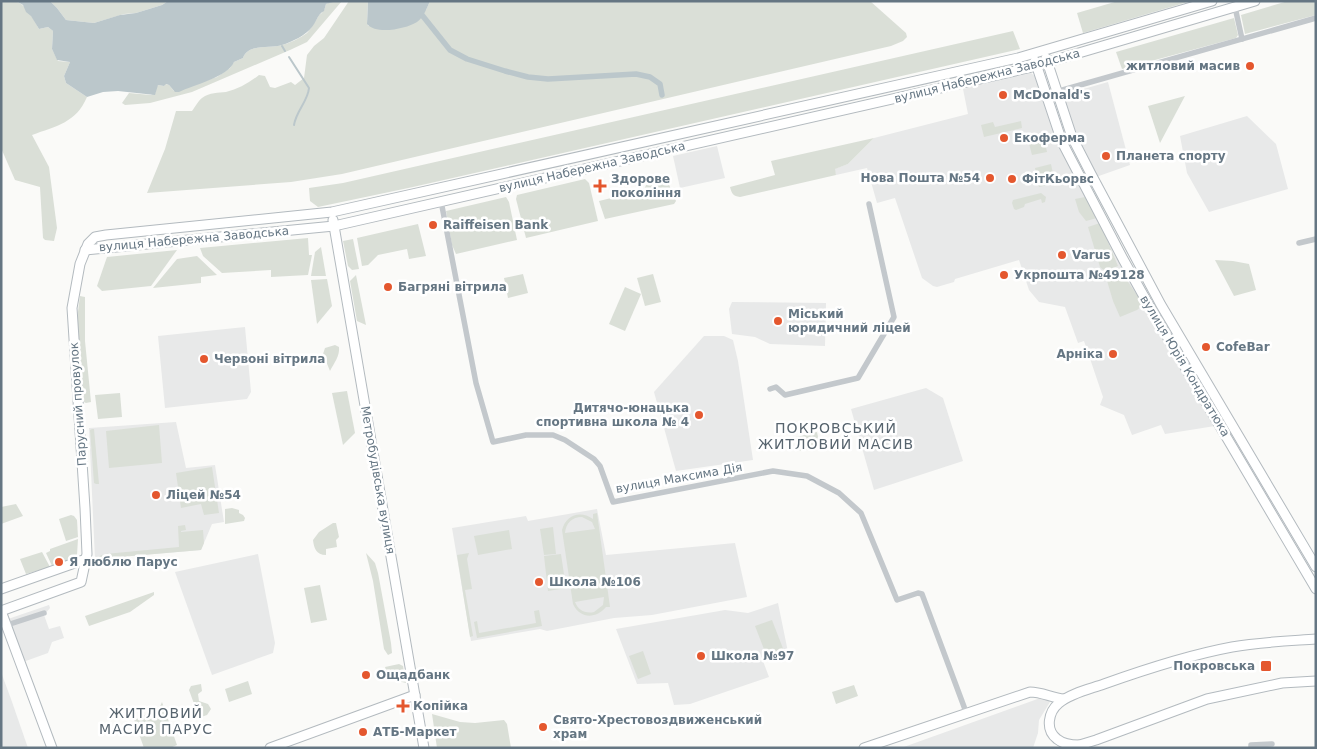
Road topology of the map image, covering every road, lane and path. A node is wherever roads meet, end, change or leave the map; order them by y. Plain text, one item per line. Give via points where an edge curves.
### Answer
1 (1212, 1) edge
2 (1255, 1) edge
3 (1235, 7) junction
4 (1316, 18) edge
5 (1242, 40) junction
6 (1044, 51) junction
7 (1032, 54) junction
8 (1048, 62) junction
9 (1036, 66) junction
10 (1057, 91) junction
11 (1045, 94) junction
12 (731, 123) junction
13 (734, 135) junction
14 (441, 202) junction
15 (869, 204) dead end
16 (332, 212) junction
17 (1118, 224) junction
18 (334, 226) junction
19 (1108, 229) junction
20 (1316, 239) edge
21 (1299, 243) dead end
22 (85, 250) junction
23 (1175, 328) junction
24 (1165, 334) junction
25 (770, 389) dead end
26 (1297, 536) junction
27 (1287, 541) junction
28 (86, 559) junction
29 (1316, 567) edge
30 (1, 589) edge
31 (1316, 589) edge
32 (1, 611) edge
33 (44, 613) dead end
34 (7, 625) junction
35 (1316, 637) edge
36 (1316, 681) edge
37 (415, 695) junction
38 (1064, 699) junction
39 (966, 712) junction
40 (1272, 744) dead end
41 (1076, 747) edge
42 (52, 748) edge
43 (270, 748) edge
44 (424, 748) edge
45 (864, 748) edge
46 (1251, 748) edge

1 - 6 main road, вулиця Набережна Заводська
2 - 3 main road, вулиця Набережна Заводська
3 - 5 street
3 - 8 main road, вулиця Набережна Заводська
4 - 5 street
5 - 10 street
6 - 7 main road, вулиця Набережна Заводська
6 - 8 main road, вулиця Юрія Кондратюка
7 - 9 main road, вулиця Юрія Кондратюка
7 - 12 main road, вулиця Набережна Заводська
8 - 9 main road, вулиця Набережна Заводська
8 - 10 main road, вулиця Юрія Кондратюка
9 - 11 main road, вулиця Юрія Кондратюка
9 - 13 main road, вулиця Набережна Заводська
10 - 11 street
10 - 17 main road, вулиця Юрія Кондратюка via 1072,137
11 - 19 main road, вулиця Юрія Кондратюка via 1062,142
12 - 13 main road
12 - 16 main road, вулиця Набережна Заводська
13 - 14 main road, вулиця Набережна Заводська
14 - 18 main road, вулиця Набережна Заводська
14 - 39 street, вулиця Максима Дія via 476,384 493,442 526,435 553,435 565,440 600,466 613,502 773,471 807,476 839,493 861,513 897,600 918,592 922,594
15 - 25 street via 894,317 858,378 785,395 776,388
16 - 18 main road, Метробудівська вулиця
16 - 22 main road, вулиця Набережна Заводська via 106,235 95,237
17 - 19 main road
17 - 23 main road, вулиця Юрія Кондратюка
18 - 22 main road, вулиця Набережна Заводська
18 - 37 main road, Метробудівська вулиця
19 - 24 main road, вулиця Юрія Кондратюка
20 - 21 street
22 - 28 main road, Парусний провулок via 74,290 72,323
23 - 24 main road
23 - 26 main road, вулиця Юрія Кондратюка
24 - 27 main road, вулиця Юрія Кондратюка
26 - 27 main road
26 - 29 main road, вулиця Юрія Кондратюка
27 - 31 main road, вулиця Юрія Кондратюка
28 - 30 main road
28 - 32 main road, Парусний провулок via 81,582
32 - 34 main road, Парусний провулок
33 - 34 street
34 - 42 main road, Парусний провулок
35 - 38 main road via 1244,645 1192,656
36 - 41 main road via 1282,684 1212,698
37 - 43 main road
37 - 44 main road, Метробудівська вулиця
38 - 39 main road via 1030,692
38 - 41 main road via 1054,708 1050,727 1058,740
39 - 45 main road
40 - 46 street via 1251,744

